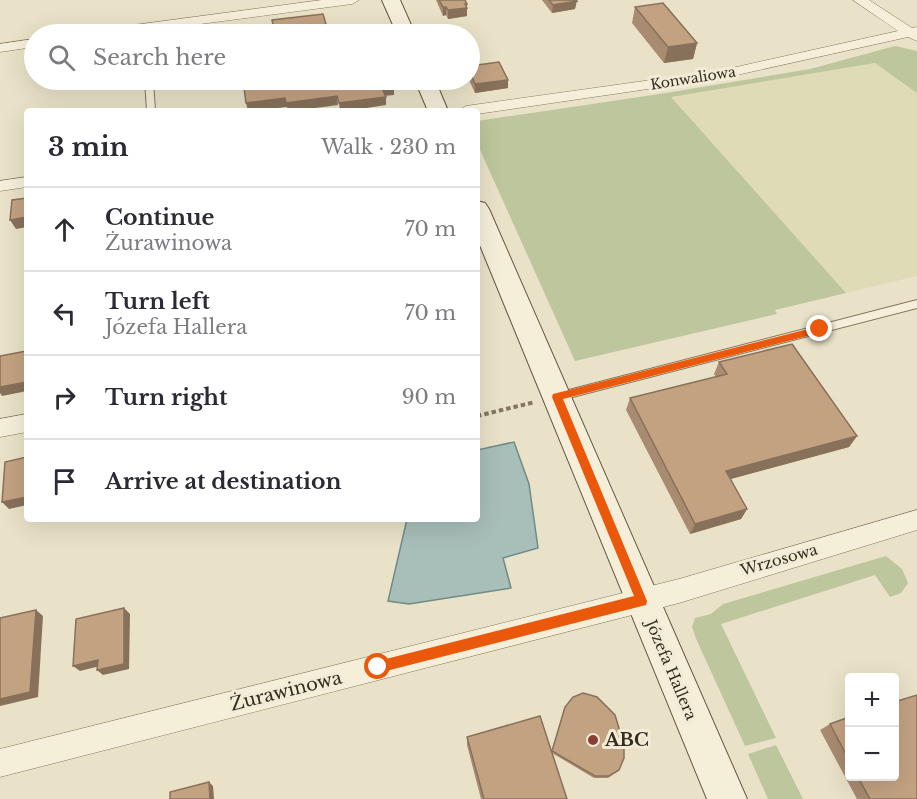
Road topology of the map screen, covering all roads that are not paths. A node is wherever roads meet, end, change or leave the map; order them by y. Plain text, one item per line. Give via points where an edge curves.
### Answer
1 (352, 0) edge
2 (391, 0) edge
3 (860, 0) edge
4 (193, 24) edge
5 (402, 24) edge
6 (915, 34) edge
7 (24, 44) edge
8 (0, 48) edge
9 (150, 90) edge
10 (429, 90) edge
11 (152, 108) edge
12 (437, 108) edge
13 (480, 109) edge
14 (24, 182) edge
15 (0, 186) edge
16 (480, 216) edge
17 (917, 304) edge
18 (557, 397) junction
19 (24, 424) edge
20 (0, 428) edge
21 (917, 520) edge
22 (642, 601) junction
23 (0, 763) edge
24 (727, 799) edge

1 - 4 street
2 - 5 street
3 - 6 street
6 - 13 street, Konwaliowa via 723,74
7 - 8 street
9 - 11 lane
10 - 12 street
14 - 15 street
16 - 18 street, Józefa Hallera
17 - 18 lane
18 - 22 street, Józefa Hallera
19 - 20 street
21 - 22 street, Wrzosowa
22 - 23 street, Żurawinowa
22 - 24 street, Józefa Hallera

